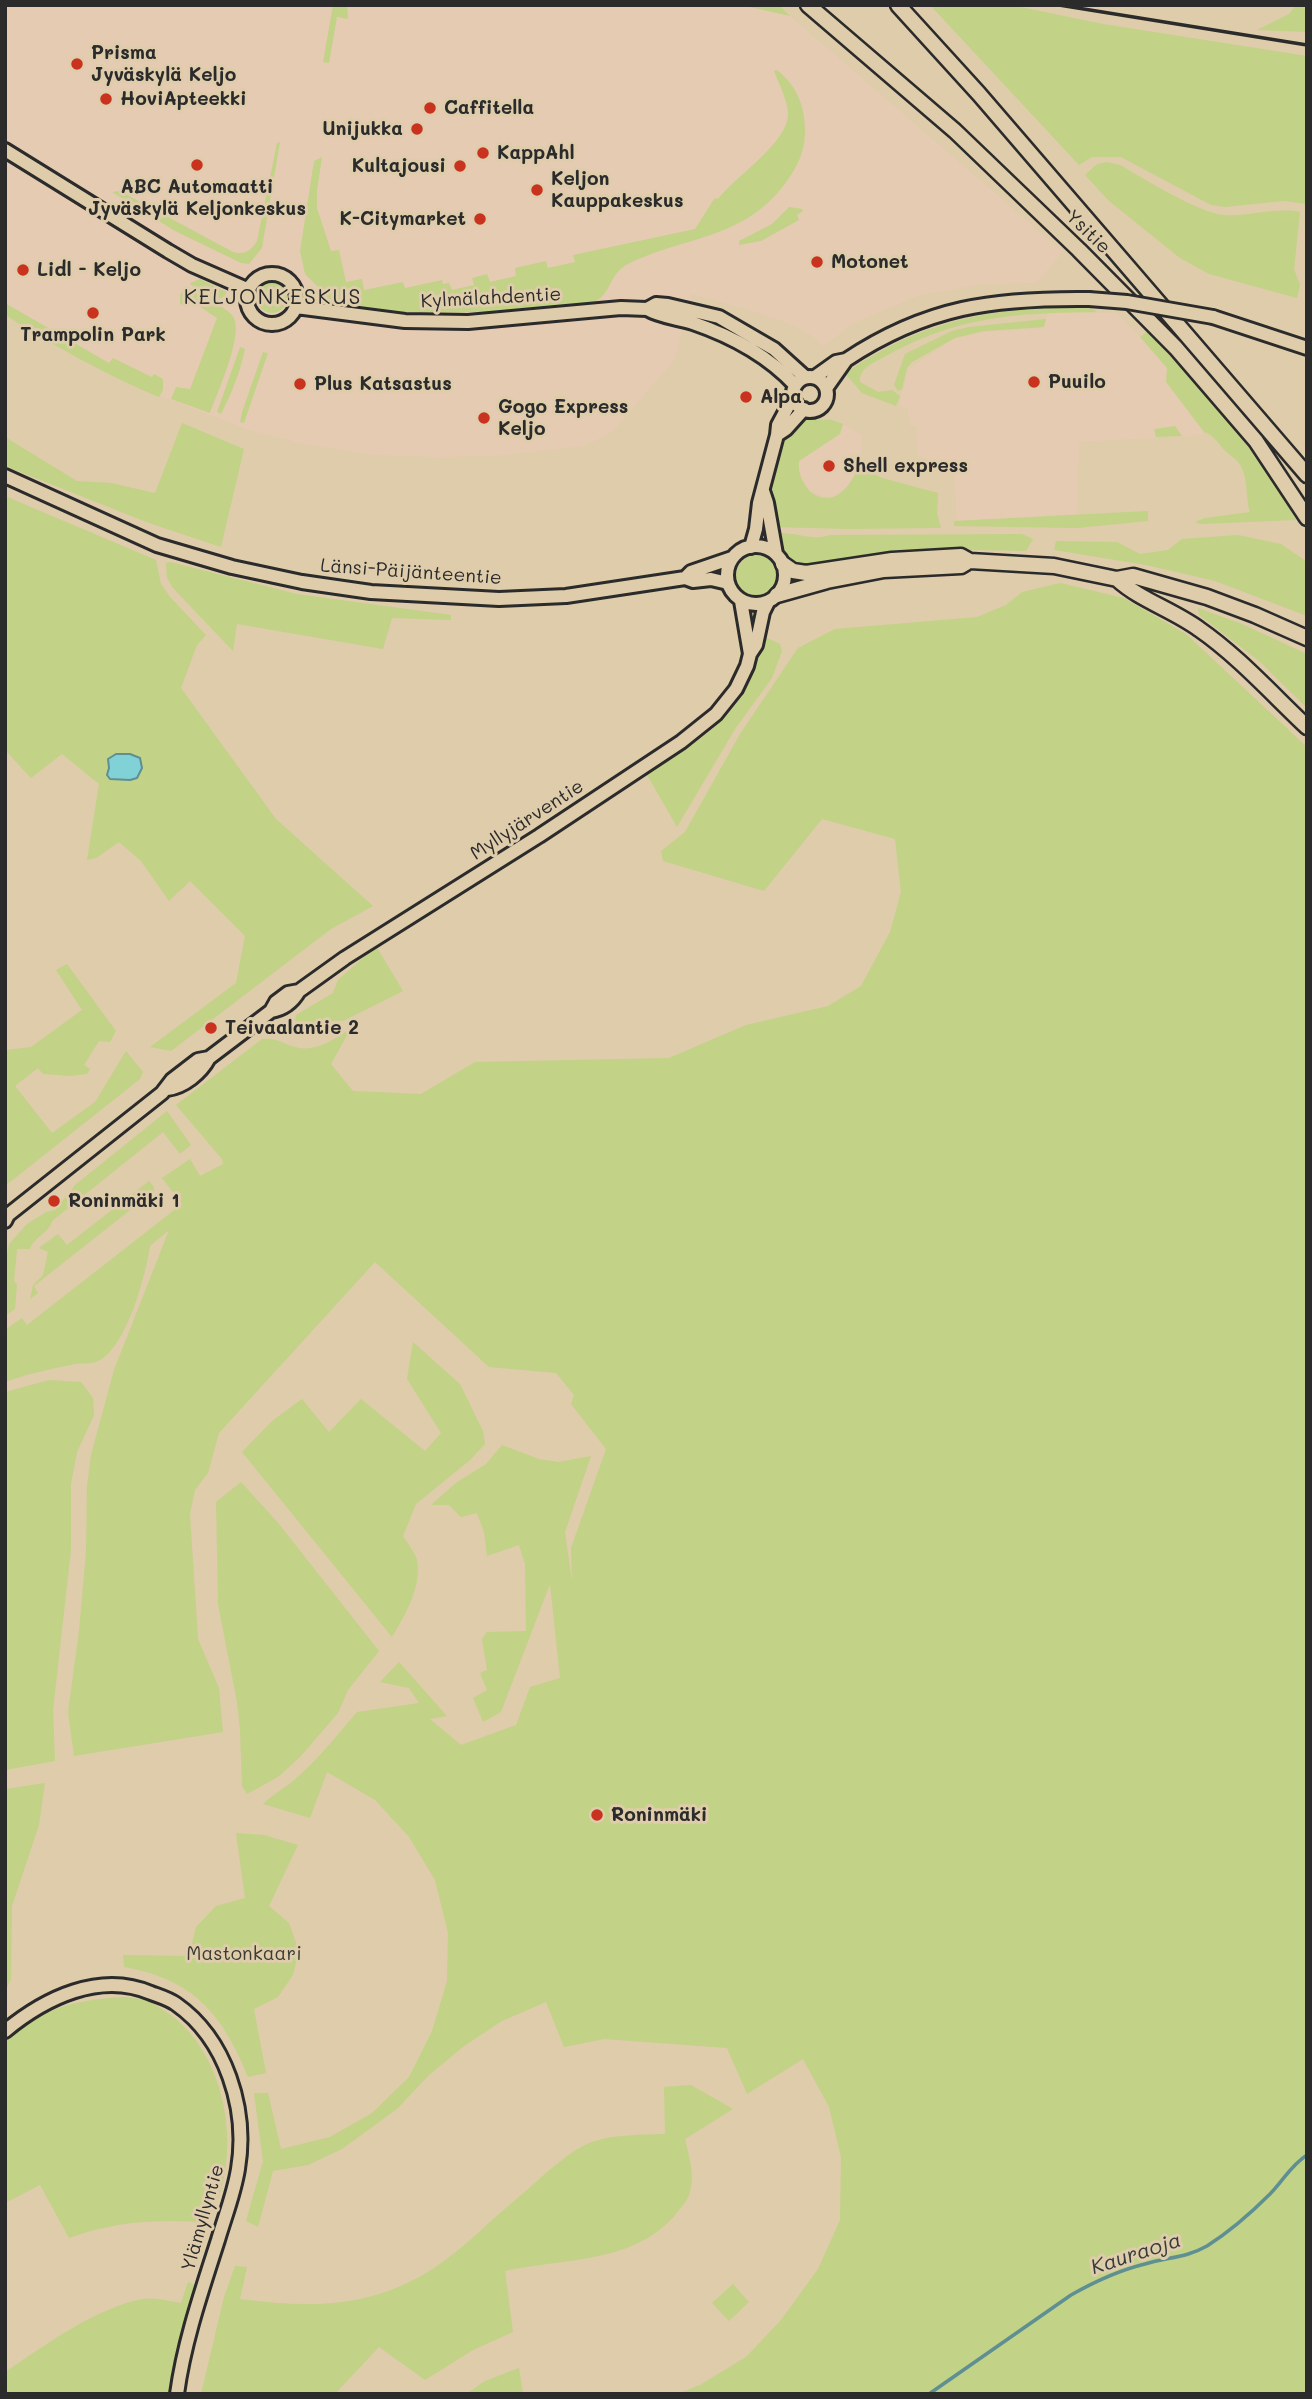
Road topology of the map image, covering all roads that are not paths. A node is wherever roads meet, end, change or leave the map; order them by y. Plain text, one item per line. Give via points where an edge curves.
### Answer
1 (808, 5) edge
2 (898, 5) edge
3 (5, 150) edge
4 (249, 290) junction
5 (296, 307) junction
6 (1307, 348) edge
7 (846, 360) junction
8 (802, 384) junction
9 (827, 387) junction
10 (804, 410) junction
11 (777, 435) junction
12 (1307, 475) edge
13 (5, 476) edge
14 (763, 491) junction
15 (1305, 515) edge
16 (751, 547) junction
17 (732, 558) junction
18 (779, 559) junction
19 (970, 561) junction
20 (685, 578) junction
21 (1117, 579) junction
22 (728, 583) junction
23 (773, 598) junction
24 (741, 601) junction
25 (1307, 638) edge
26 (750, 654) junction
27 (1307, 727) edge
28 (6, 1217) edge
29 (5, 2031) edge
30 (177, 2394) edge

1 - 15 highway, Ysitie via 955,131 1176,348 1256,441
2 - 12 highway
3 - 4 main road via 167,251
4 - 5 main road via 265,275 284,276 295,287
4 - 5 main road via 250,310 262,322 279,323
5 - 8 main road, Kylmälahdentie via 405,321 468,322 668,305 719,317 774,349
6 - 7 main road, bridge via 1213,317 1138,304 1012,299 957,309 903,328
7 - 8 main road
7 - 9 main road
8 - 9 main road via 821,380
8 - 10 main road via 796,403
8 - 11 main road via 778,425
9 - 10 main road via 821,407
10 - 11 main road
11 - 14 main road
13 - 20 main road, Länsi-Päijänteentie via 76,510 180,550 302,582 371,592 499,599 565,596
14 - 16 main road
14 - 18 main road
16 - 17 main road
16 - 18 main road via 764,547
17 - 20 main road, Länsi-Päijänteentie
17 - 22 main road
18 - 19 highway via 793,571 806,573 926,557 961,556
18 - 23 main road via 784,581
19 - 21 highway via 1054,566
19 - 23 highway via 961,566 884,570 839,578
20 - 22 main road, Länsi-Päijänteentie
21 - 25 highway via 1133,576 1170,585
21 - 27 highway via 1201,629
22 - 24 main road
23 - 24 main road via 754,604
23 - 26 main road, Myllyjärventie
24 - 26 main road
26 - 28 main road, Myllyjärventie via 736,690 716,714 681,742 299,991 288,993 271,1012 209,1058 204,1068 177,1088 167,1089
29 - 30 main road, Ylämyllyntie via 42,2005 71,1992 118,1985 174,2002 199,2023 218,2050 236,2104 239,2166 188,2339

